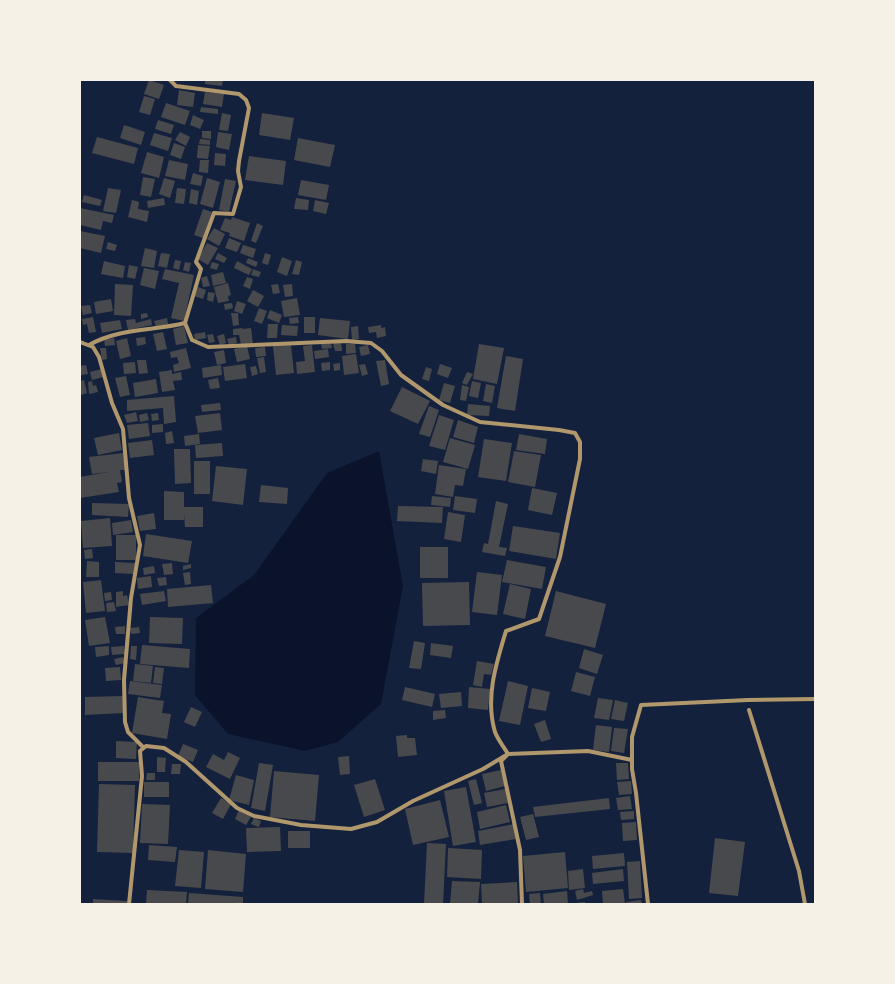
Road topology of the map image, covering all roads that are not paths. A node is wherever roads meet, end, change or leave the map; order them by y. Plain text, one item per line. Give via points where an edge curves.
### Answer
1 (170, 80) edge
2 (185, 323) junction
3 (80, 342) edge
4 (89, 345) junction
5 (815, 700) edge
6 (749, 710) dead end
7 (143, 747) junction
8 (508, 754) junction
9 (632, 760) junction
10 (129, 904) edge
11 (522, 904) edge
12 (648, 904) edge
13 (805, 904) edge

1 - 2 street via 176,86 238,94 246,100 249,108 239,160 241,187 233,214 214,213 196,262 201,269
2 - 4 street via 160,329 115,334
2 - 8 street via 192,340 208,347 346,341 371,343 382,351 401,375 443,405 480,422 575,433 580,442 580,459 560,557 539,619 506,631 495,666 492,712 496,733
3 - 4 street
4 - 7 street via 99,357 112,403 123,429 129,498 140,545 124,680 124,715 128,732
5 - 9 street via 641,705 632,737
6 - 13 street via 799,871
7 - 8 street via 164,748 186,762 237,808 254,816 301,825 351,829 377,822 413,801 483,769
7 - 10 street via 140,751 142,776
8 - 9 street via 588,751
8 - 11 street via 501,761 520,850
9 - 12 street

